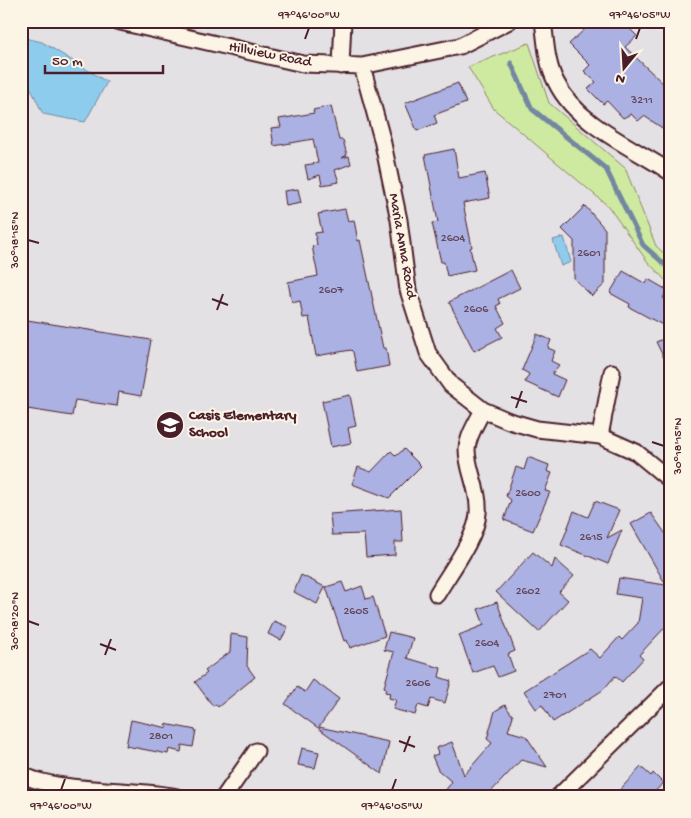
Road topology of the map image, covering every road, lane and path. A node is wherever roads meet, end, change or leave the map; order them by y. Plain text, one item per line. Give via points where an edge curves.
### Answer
1 (116, 21) edge
2 (343, 21) edge
3 (509, 21) edge
4 (543, 21) edge
5 (341, 66) junction
6 (362, 66) junction
7 (670, 172) edge
8 (612, 372) dead end
9 (483, 410) junction
10 (600, 436) junction
11 (670, 480) edge
12 (437, 594) dead end
13 (670, 687) edge
14 (256, 751) dead end
15 (21, 774) edge
16 (177, 797) edge
17 (224, 797) edge
18 (558, 797) edge

1 - 5 street, Hillview Road via 303,64
2 - 5 street
3 - 6 street, Hillview Road via 460,46
4 - 7 street via 548,60 555,81 570,103 591,122
5 - 6 street, Hillview Road
6 - 9 street, Maria Anna Road via 399,220 408,290 428,353 451,385
8 - 10 street
9 - 10 street, Maria Anna Road via 537,429
9 - 12 street via 467,447 477,490 478,514 470,538
10 - 11 street, Maria Anna Road via 636,452
13 - 18 street
14 - 17 street
15 - 16 street via 57,785 155,792

